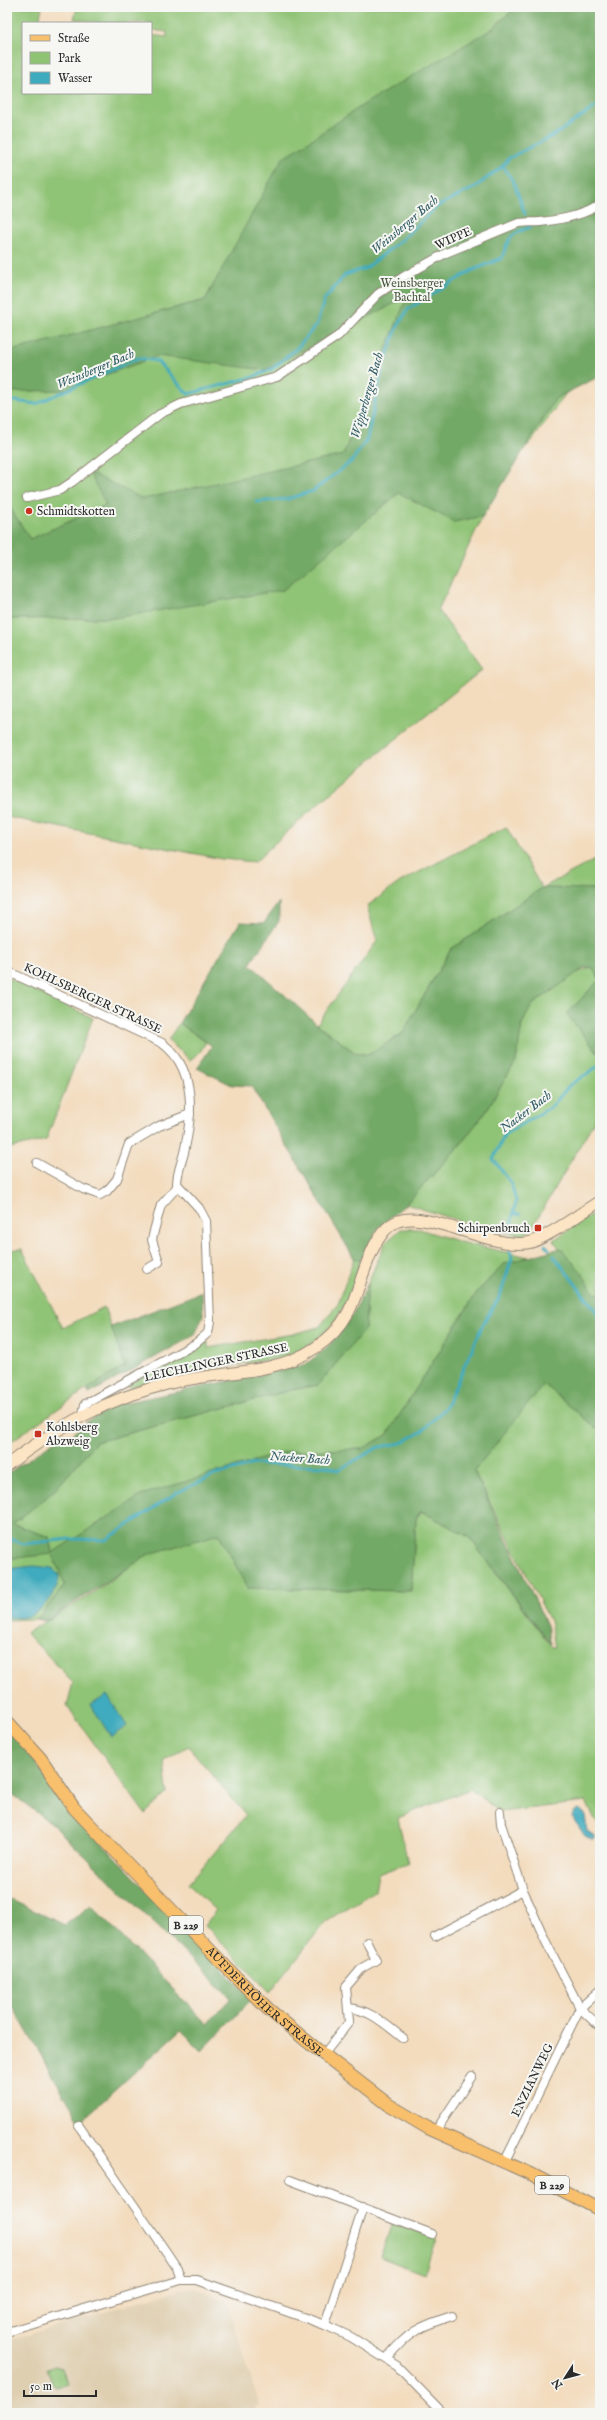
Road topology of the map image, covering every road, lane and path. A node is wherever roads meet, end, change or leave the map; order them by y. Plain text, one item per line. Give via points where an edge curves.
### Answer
1 (600, 204) edge
2 (27, 498) dead end
3 (7, 971) edge
4 (190, 1114) junction
5 (37, 1163) dead end
6 (178, 1186) junction
7 (600, 1201) edge
8 (147, 1269) dead end
9 (82, 1414) junction
10 (7, 1465) edge
11 (7, 1721) edge
12 (500, 1812) dead end
13 (523, 1890) junction
14 (435, 1936) dead end
15 (367, 1942) dead end
16 (600, 1990) edge
17 (349, 2008) junction
18 (580, 2008) junction
19 (600, 2027) edge
20 (403, 2038) dead end
21 (324, 2054) junction
22 (472, 2076) dead end
23 (79, 2126) dead end
24 (435, 2132) junction
25 (504, 2163) junction
26 (290, 2180) dead end
27 (364, 2207) junction
28 (600, 2210) edge
29 (432, 2234) dead end
30 (181, 2280) junction
31 (452, 2316) dead end
32 (325, 2325) junction
33 (7, 2332) edge
34 (386, 2358) junction
35 (443, 2413) edge

1 - 2 street, WIPPE via 583,212 539,222 525,221 432,260 382,291 338,336 276,377 173,407 60,490
3 - 4 street, KOHLSBERGER STRASSE via 167,1046 176,1055 186,1076
4 - 5 street via 159,1126 129,1144 117,1179 103,1194 97,1195 83,1189
4 - 6 street, KOHLSBERGER STRASSE
6 - 8 street via 161,1205 152,1240 159,1262
6 - 9 street via 199,1208 206,1221 210,1322 208,1333 195,1344 85,1404
7 - 9 main road, LEICHLINGER STRASSE via 540,1238 526,1243 482,1238 422,1220 399,1221 386,1230 374,1248 353,1304 342,1323 313,1350 268,1367 171,1383 131,1394
9 - 10 main road, LEICHLINGER STRASSE
11 - 21 main road, AUFDERHÖHER STRASSE / B 229 via 41,1759 70,1803 105,1841 268,2009
12 - 13 street via 501,1824
13 - 14 street
13 - 18 street
15 - 17 street via 376,1960 362,1968 346,1987
16 - 18 street, ENZIANWEG
17 - 20 street via 363,2009
17 - 21 street via 348,2025
18 - 19 street
18 - 25 street, ENZIANWEG
21 - 24 main road, AUFDERHÖHER STRASSE / B 229 via 389,2105
22 - 24 street
23 - 30 street via 177,2268
24 - 25 main road, AUFDERHÖHER STRASSE / B 229
25 - 28 main road, AUFDERHÖHER STRASSE / B 229
26 - 27 street
27 - 29 street
27 - 32 street
30 - 32 street via 208,2283
30 - 33 street
31 - 34 street via 414,2330
32 - 34 street
34 - 35 street via 412,2379

